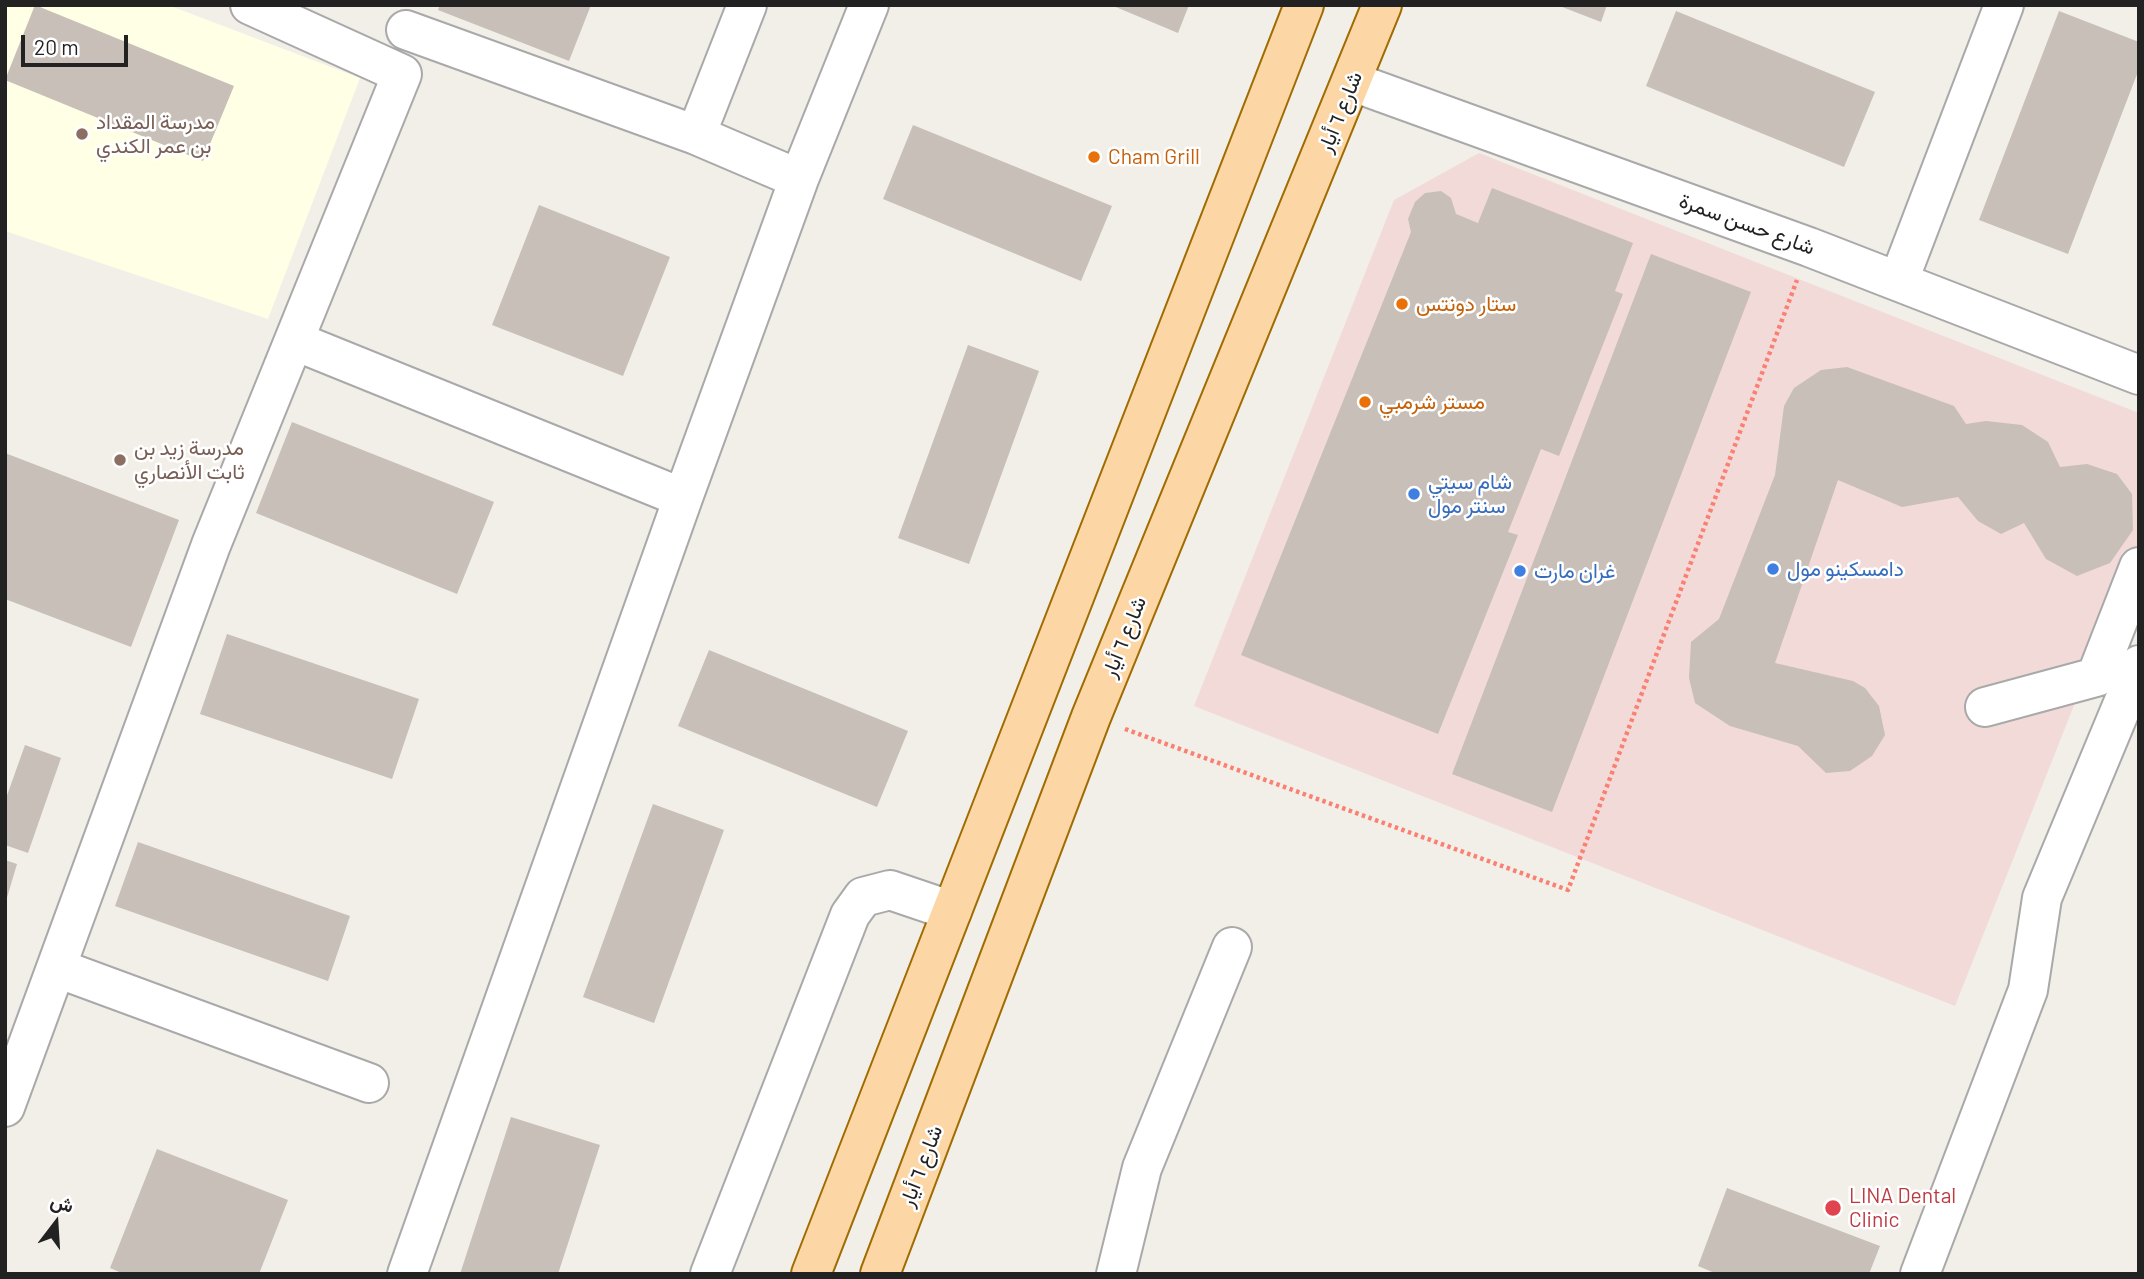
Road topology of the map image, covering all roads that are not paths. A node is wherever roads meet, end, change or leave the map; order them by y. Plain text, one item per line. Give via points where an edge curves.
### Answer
1 (250, 5) edge
2 (747, 5) edge
3 (869, 5) edge
4 (1304, 5) edge
5 (1382, 5) edge
6 (2004, 5) edge
7 (406, 30) dead end
8 (1353, 82) junction
9 (696, 135) junction
10 (799, 179) junction
11 (1899, 280) junction
12 (295, 341) junction
13 (2139, 375) edge
14 (683, 498) junction
15 (2139, 567) edge
16 (2139, 666) edge
17 (1985, 707) dead end
18 (952, 911) junction
19 (1232, 947) dead end
20 (57, 968) junction
21 (369, 1083) dead end
22 (5, 1107) edge
23 (407, 1274) edge
24 (710, 1274) edge
25 (811, 1274) edge
26 (880, 1274) edge
27 (1116, 1274) edge
28 (1920, 1274) edge

1 - 12 street via 402,74
2 - 9 street
3 - 10 street
4 - 18 main road
5 - 8 main road, شارع ٦ أيار
6 - 11 street
7 - 9 street
8 - 11 street, شارع حسن سمرة
8 - 26 main road, شارع ٦ أيار via 1091,717
9 - 10 street
10 - 14 street
11 - 13 street, شارع حسن سمرة
12 - 14 street
12 - 20 street via 211,545
14 - 23 street
15 - 17 street via 2096,677
16 - 28 street via 2042,898 2028,990
18 - 24 street via 890,890 863,897 850,915
18 - 25 main road
19 - 27 street via 1142,1168
20 - 21 street
20 - 22 street

